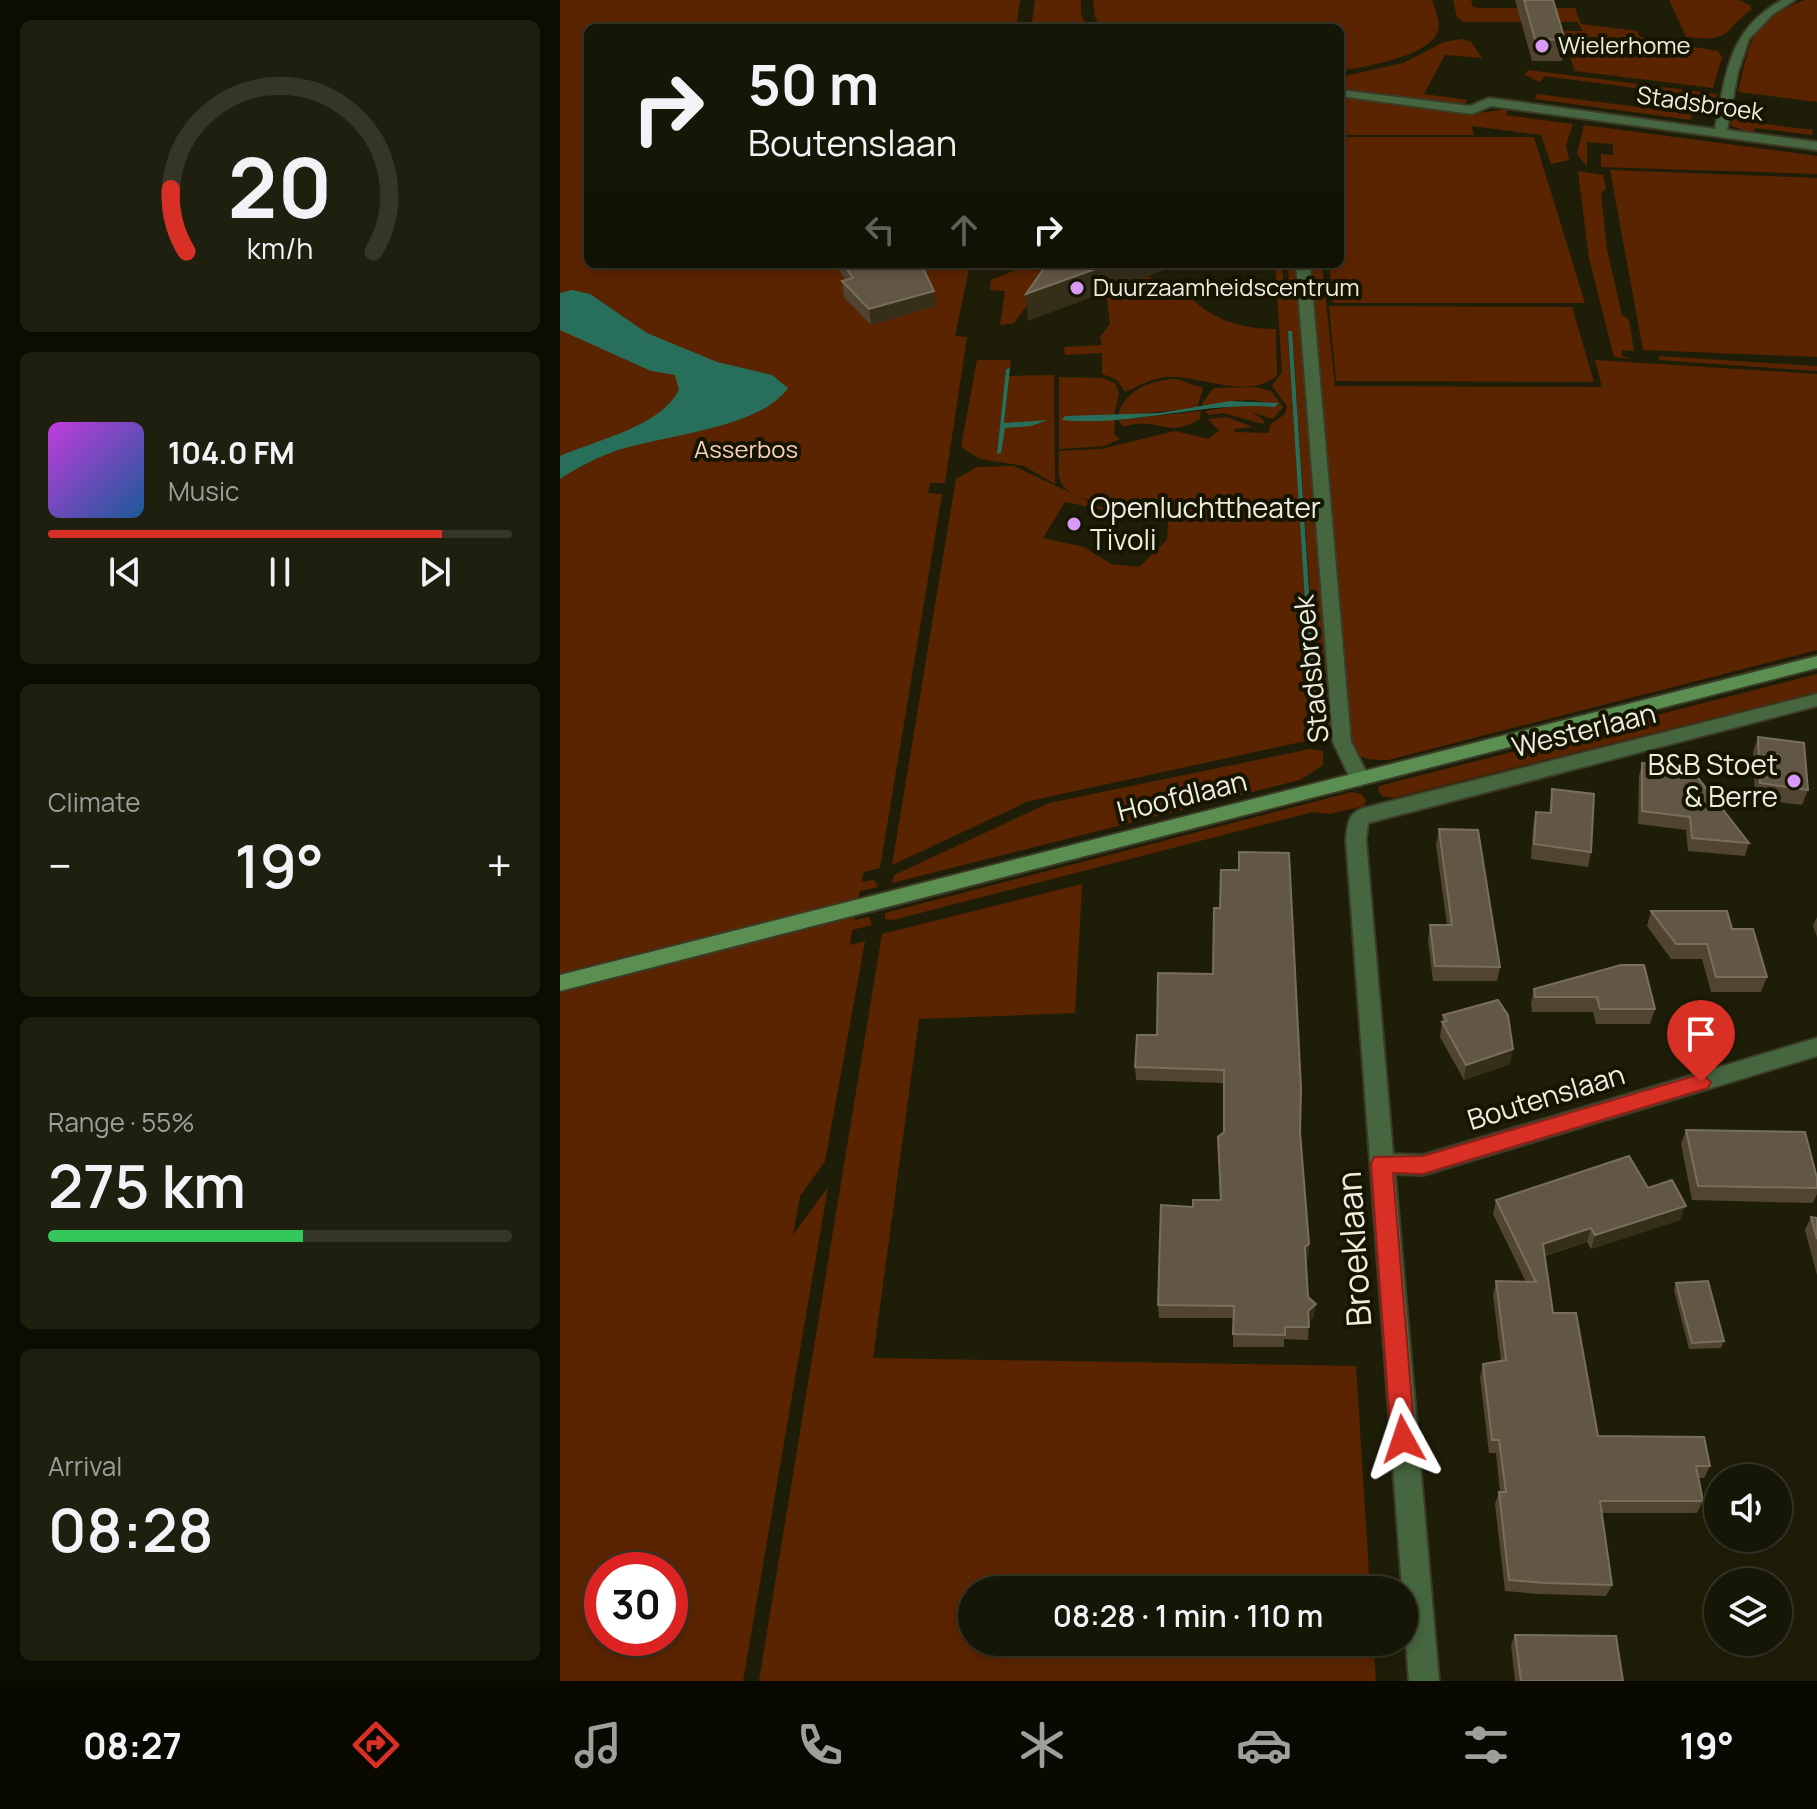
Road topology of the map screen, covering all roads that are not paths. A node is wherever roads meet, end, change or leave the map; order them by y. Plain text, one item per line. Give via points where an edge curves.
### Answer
1 (1790, 0) edge
2 (1344, 94) edge
3 (1720, 133) junction
4 (1817, 146) edge
5 (1303, 268) edge
6 (1817, 662) edge
7 (1817, 700) edge
8 (1360, 779) junction
9 (1364, 815) joint
10 (560, 983) edge
11 (1817, 1047) edge
12 (1382, 1164) junction
13 (1424, 1681) edge

1 - 3 street via 1763,13 1744,34
2 - 3 street, Stadsbroek via 1472,110 1489,102
3 - 4 street, Stadsbroek
5 - 8 street, Stadsbroek via 1342,742
6 - 8 street, Hoofdlaan
7 - 9 street, Westerlaan
8 - 10 street, Hoofdlaan
9 - 12 street, Broeklaan via 1355,827
11 - 12 street, Boutenslaan via 1423,1165
12 - 13 street, Broeklaan

